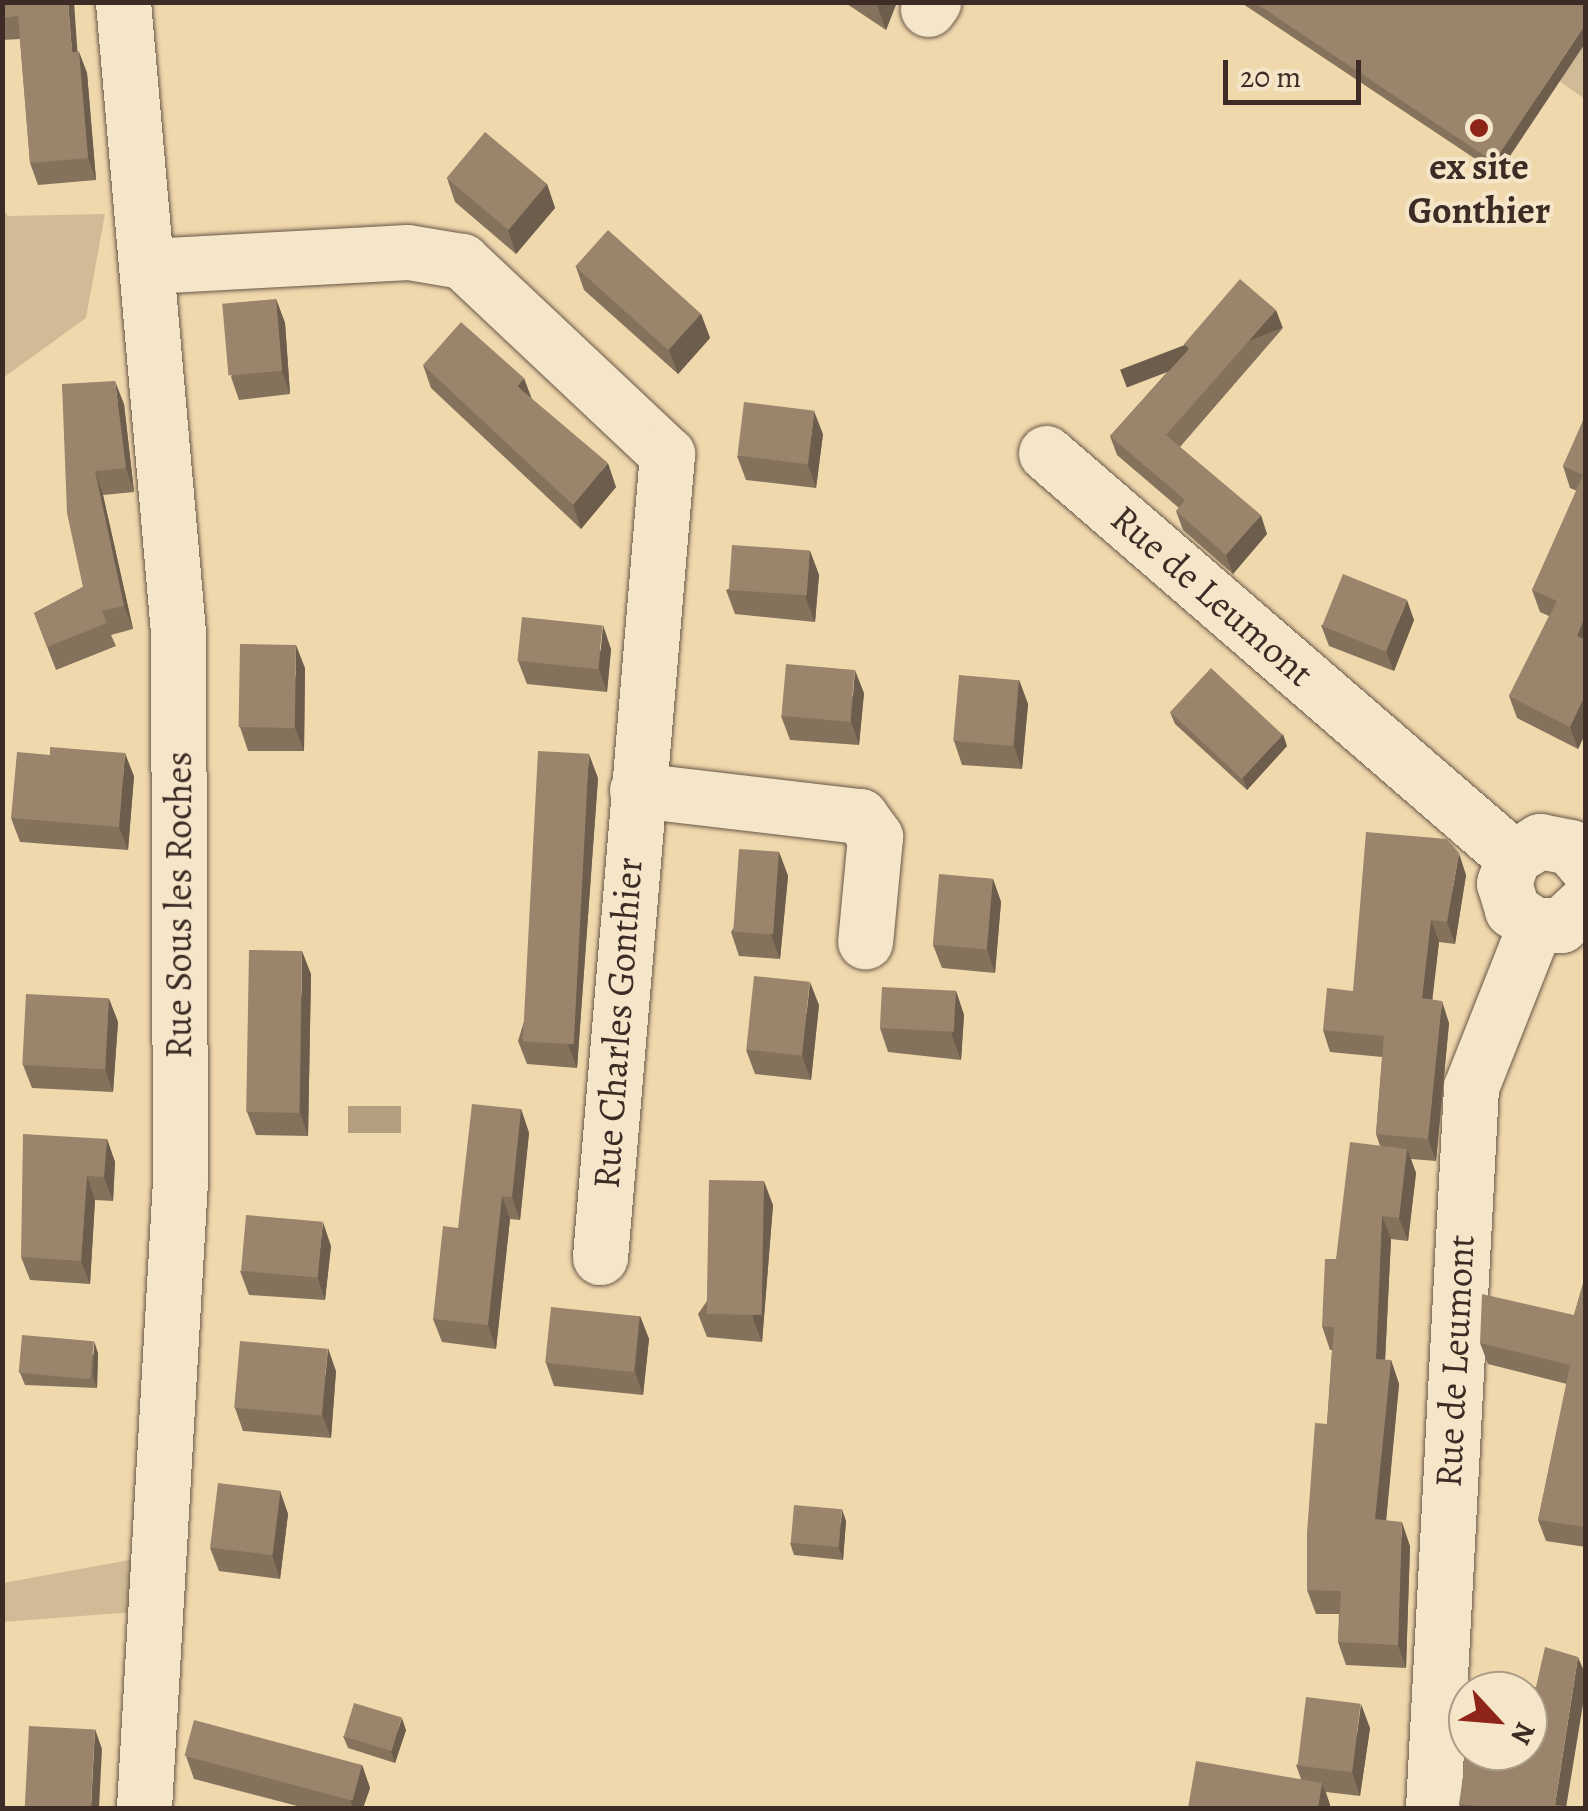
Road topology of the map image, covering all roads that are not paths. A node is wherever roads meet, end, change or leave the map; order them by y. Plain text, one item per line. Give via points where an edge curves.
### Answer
1 (123, 2) edge
2 (149, 266) junction
3 (1046, 452) dead end
4 (637, 790) junction
5 (1580, 842) edge
6 (1513, 857) junction
7 (1586, 902) edge
8 (1535, 925) junction
9 (865, 942) dead end
10 (600, 1257) dead end
11 (144, 1808) edge
12 (1433, 1808) edge

1 - 2 street, Rue Sous les Roches
2 - 4 street, Rue Charles Gonthier via 408,252 462,261 666,454
2 - 11 street, Rue Sous les Roches via 178,632 180,1181
3 - 6 street, Rue de Leumont
4 - 9 street via 860,816 876,836
4 - 10 street, Rue Charles Gonthier
5 - 6 street via 1540,841
6 - 8 street via 1506,897
7 - 8 street via 1560,925
8 - 12 street, Rue de Leumont via 1471,1087

